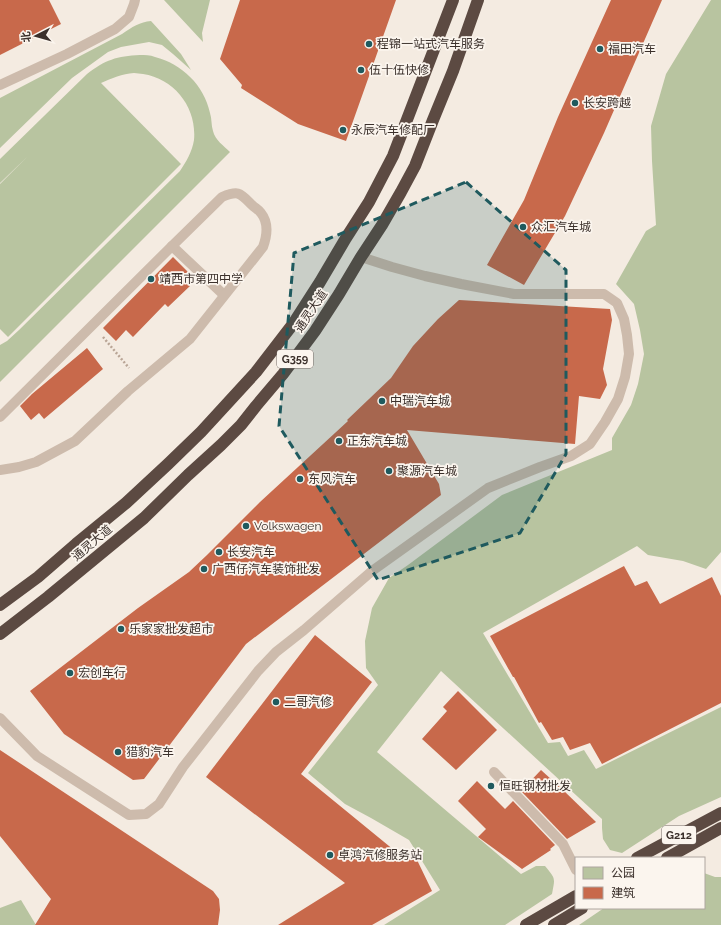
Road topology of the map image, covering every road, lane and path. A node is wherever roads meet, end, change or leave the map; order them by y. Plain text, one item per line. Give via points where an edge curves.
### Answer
1 (135, 0) edge
2 (453, 0) edge
3 (478, 0) edge
4 (0, 85) edge
5 (172, 246) junction
6 (361, 257) junction
7 (224, 295) junction
8 (93, 325) junction
9 (140, 381) junction
10 (0, 417) edge
11 (0, 470) edge
12 (0, 605) edge
13 (0, 634) edge
14 (0, 718) edge
15 (494, 772) dead end
16 (721, 813) edge
17 (721, 828) edge
18 (639, 857) edge
19 (669, 857) edge
20 (575, 868) edge
21 (575, 897) edge
22 (580, 909) edge
23 (526, 925) edge
24 (554, 925) edge

1 - 4 lane via 128,18 115,29
2 - 12 highway, 通灵大道 / G359 via 393,156 369,202 293,324 256,372 168,464 38,577
3 - 6 highway, 通灵大道 / G359 via 415,166
5 - 7 lane
5 - 7 lane via 222,197 232,193 241,194 263,215 267,236 263,247
5 - 8 lane
6 - 13 highway, 通灵大道 / G359 via 315,331 283,374 221,445 144,518
6 - 14 lane via 469,286 514,294 604,294 617,303 627,335 629,354 625,377 618,399 590,444 571,456 488,488 372,571 276,652 258,671 182,767 159,804 146,814 129,815 37,756
7 - 9 lane via 190,339
8 - 9 path
8 - 10 lane
9 - 11 lane via 75,441 36,462
15 - 20 lane via 563,844
16 - 18 highway, G212
17 - 19 highway, G212
21 - 23 highway
22 - 24 highway

